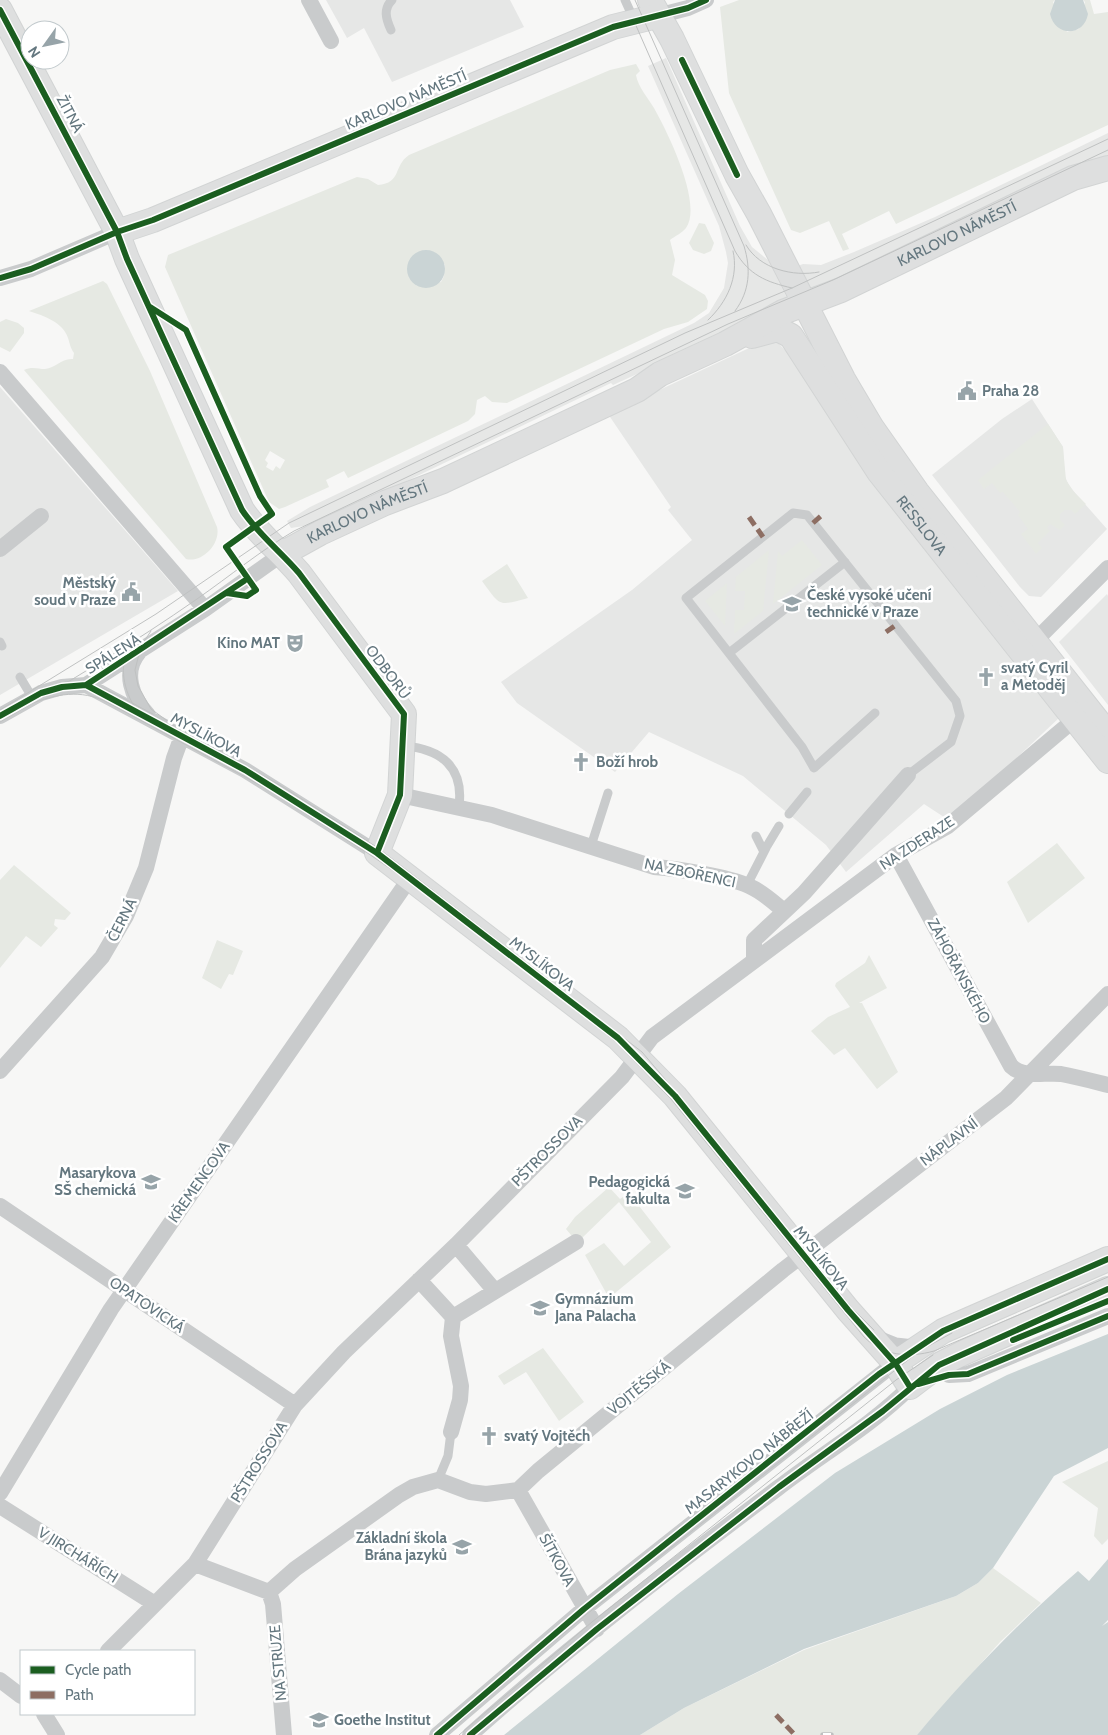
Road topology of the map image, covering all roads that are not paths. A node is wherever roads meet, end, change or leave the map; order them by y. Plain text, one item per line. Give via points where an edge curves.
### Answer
1 (309, 0) edge
2 (392, 0) edge
3 (706, 0) edge
4 (654, 8) edge
5 (0, 10) edge
6 (630, 10) edge
7 (391, 30) dead end
8 (330, 41) dead end
9 (1108, 168) edge
10 (117, 232) junction
11 (0, 278) edge
12 (805, 304) junction
13 (725, 344) junction
14 (0, 372) edge
15 (40, 516) dead end
16 (0, 548) edge
17 (282, 554) junction
18 (846, 562) junction
19 (1108, 568) edge
20 (205, 609) junction
21 (1035, 641) junction
22 (139, 652) junction
23 (729, 653) junction
24 (20, 677) dead end
25 (86, 685) junction
26 (32, 697) junction
27 (875, 713) dead end
28 (0, 716) edge
29 (1075, 720) junction
30 (153, 721) junction
31 (1108, 734) edge
32 (182, 736) junction
33 (402, 746) junction
34 (1108, 761) edge
35 (908, 776) joint
36 (807, 792) dead end
37 (608, 793) dead end
38 (400, 795) junction
39 (458, 806) junction
40 (789, 814) dead end
41 (779, 826) dead end
42 (756, 836) dead end
43 (591, 846) junction
44 (766, 849) junction
45 (377, 853) junction
46 (896, 855) junction
47 (410, 878) junction
48 (747, 885) junction
49 (784, 911) junction
50 (754, 960) junction
51 (1108, 994) edge
52 (638, 1057) junction
53 (0, 1071) edge
54 (1032, 1074) junction
55 (1108, 1085) edge
56 (0, 1206) edge
57 (576, 1242) dead end
58 (456, 1245) junction
59 (802, 1254) junction
60 (1108, 1259) edge
61 (1108, 1267) edge
62 (419, 1280) junction
63 (125, 1290) junction
64 (495, 1290) junction
65 (1108, 1290) edge
66 (848, 1310) junction
67 (1108, 1316) edge
68 (453, 1317) junction
69 (926, 1342) junction
70 (895, 1363) junction
71 (949, 1375) joint
72 (910, 1387) junction
73 (294, 1405) junction
74 (451, 1432) joint
75 (438, 1480) junction
76 (518, 1490) junction
77 (0, 1494) edge
78 (0, 1506) edge
79 (195, 1564) junction
80 (269, 1592) junction
81 (155, 1604) junction
82 (584, 1609) junction
83 (597, 1629) junction
84 (109, 1650) edge
85 (0, 1680) edge
86 (20, 1695) edge
87 (45, 1715) edge
88 (57, 1735) edge
89 (284, 1735) edge
90 (437, 1735) edge
91 (470, 1735) edge

1 - 8 street
2 - 7 lane via 385,17
3 - 4 street, KARLOVO NÁMĚSTÍ via 688,8
4 - 6 street, KARLOVO NÁMĚSTÍ
4 - 12 street
5 - 10 street, ŽITNÁ
6 - 10 street, KARLOVO NÁMĚSTÍ via 531,61 153,220
9 - 12 street, KARLOVO NÁMĚSTÍ via 1073,178 841,290
10 - 11 street, KARLOVO NÁMĚSTÍ via 31,269
10 - 17 street via 234,496 253,527
12 - 13 street, KARLOVO NÁMĚSTÍ via 783,312
12 - 21 street, RESSLOVA via 874,432 917,492
13 - 17 street, KARLOVO NÁMĚSTÍ via 660,374 631,393 443,481 385,503
13 - 29 street, RESSLOVA via 774,329 790,336 879,472
14 - 20 street
15 - 16 street
17 - 20 street, KARLOVO NÁMĚSTÍ
17 - 33 street, ODBORŮ via 404,714
18 - 23 lane
18 - 23 lane via 807,515 793,513 686,598
18 - 35 lane via 956,701 960,716 951,742
19 - 21 street
20 - 22 street, SPÁLENÁ
21 - 31 street, RESSLOVA
22 - 25 street, SPÁLENÁ
22 - 30 street, MYSLÍKOVA via 130,666 131,685 136,700
23 - 27 lane via 802,747 814,768
24 - 26 lane
25 - 26 street, SPÁLENÁ via 49,690
25 - 30 street, MYSLÍKOVA
26 - 28 street, SPÁLENÁ
29 - 34 street, RESSLOVA
29 - 46 street, NA ZDERAZE via 948,826
30 - 32 street, MYSLÍKOVA
32 - 45 street, MYSLÍKOVA via 272,786
32 - 53 street, ČERNÁ via 146,868 126,916 102,957
33 - 38 street, ODBORŮ
33 - 39 lane via 427,750 451,766 461,792
35 - 49 street via 804,893
36 - 40 lane
37 - 43 lane
38 - 39 street, NA ZBOŘENCI
38 - 45 street, ODBORŮ
39 - 43 street, NA ZBOŘENCI
41 - 44 lane
42 - 44 lane
43 - 48 street, NA ZBOŘENCI via 654,868 680,869
44 - 48 lane
45 - 47 street, MYSLÍKOVA
46 - 50 street, NA ZDERAZE
46 - 54 street, ZÁHOŘANSKÉHO via 1007,1060 1016,1071
47 - 52 street, MYSLÍKOVA via 618,1038
47 - 63 street, KŘEMENCOVA
48 - 49 street, NA ZBOŘENCI
49 - 50 street via 754,940
50 - 52 street, NA ZDERAZE via 655,1034
51 - 54 street, NÁPLAVNÍ
52 - 58 street, PŠTROSSOVA
52 - 59 street, MYSLÍKOVA via 675,1096
54 - 55 street via 1059,1074
54 - 59 street, NÁPLAVNÍ via 1006,1098
56 - 63 street, OPATOVICKÁ
57 - 64 street
58 - 62 street, PŠTROSSOVA
58 - 64 street
59 - 66 street, MYSLÍKOVA
59 - 76 street, VOJTĚŠSKÁ
60 - 69 street, MASARYKOVO NÁBŘEŽÍ via 942,1331
61 - 69 lane
62 - 68 street
62 - 73 street, PŠTROSSOVA
63 - 73 street, OPATOVICKÁ
63 - 77 street, KŘEMENCOVA
64 - 68 street
65 - 72 street via 963,1353 939,1365
66 - 69 lane via 890,1340 910,1344
66 - 70 street, MYSLÍKOVA
67 - 71 street via 968,1374
68 - 74 street via 451,1336 461,1386
69 - 70 street, MASARYKOVO NÁBŘEŽÍ
70 - 72 street, MYSLÍKOVA
70 - 82 street, MASARYKOVO NÁBŘEŽÍ
71 - 72 lane
72 - 83 street
73 - 79 street, PŠTROSSOVA
74 - 75 lane via 448,1456
75 - 76 street via 470,1492 486,1494
75 - 80 street via 399,1495 295,1569
76 - 82 street, ŠÍTKOVA
78 - 81 street, V JIRCHÁŘÍCH
79 - 80 street
79 - 81 street, PŠTROSSOVA
80 - 89 street, NA STRUZE via 273,1604
81 - 84 street, PŠTROSSOVA
82 - 83 street, ŠÍTKOVA
82 - 90 street, MASARYKOVO NÁBŘEŽÍ
83 - 91 street
85 - 86 street
87 - 88 street

